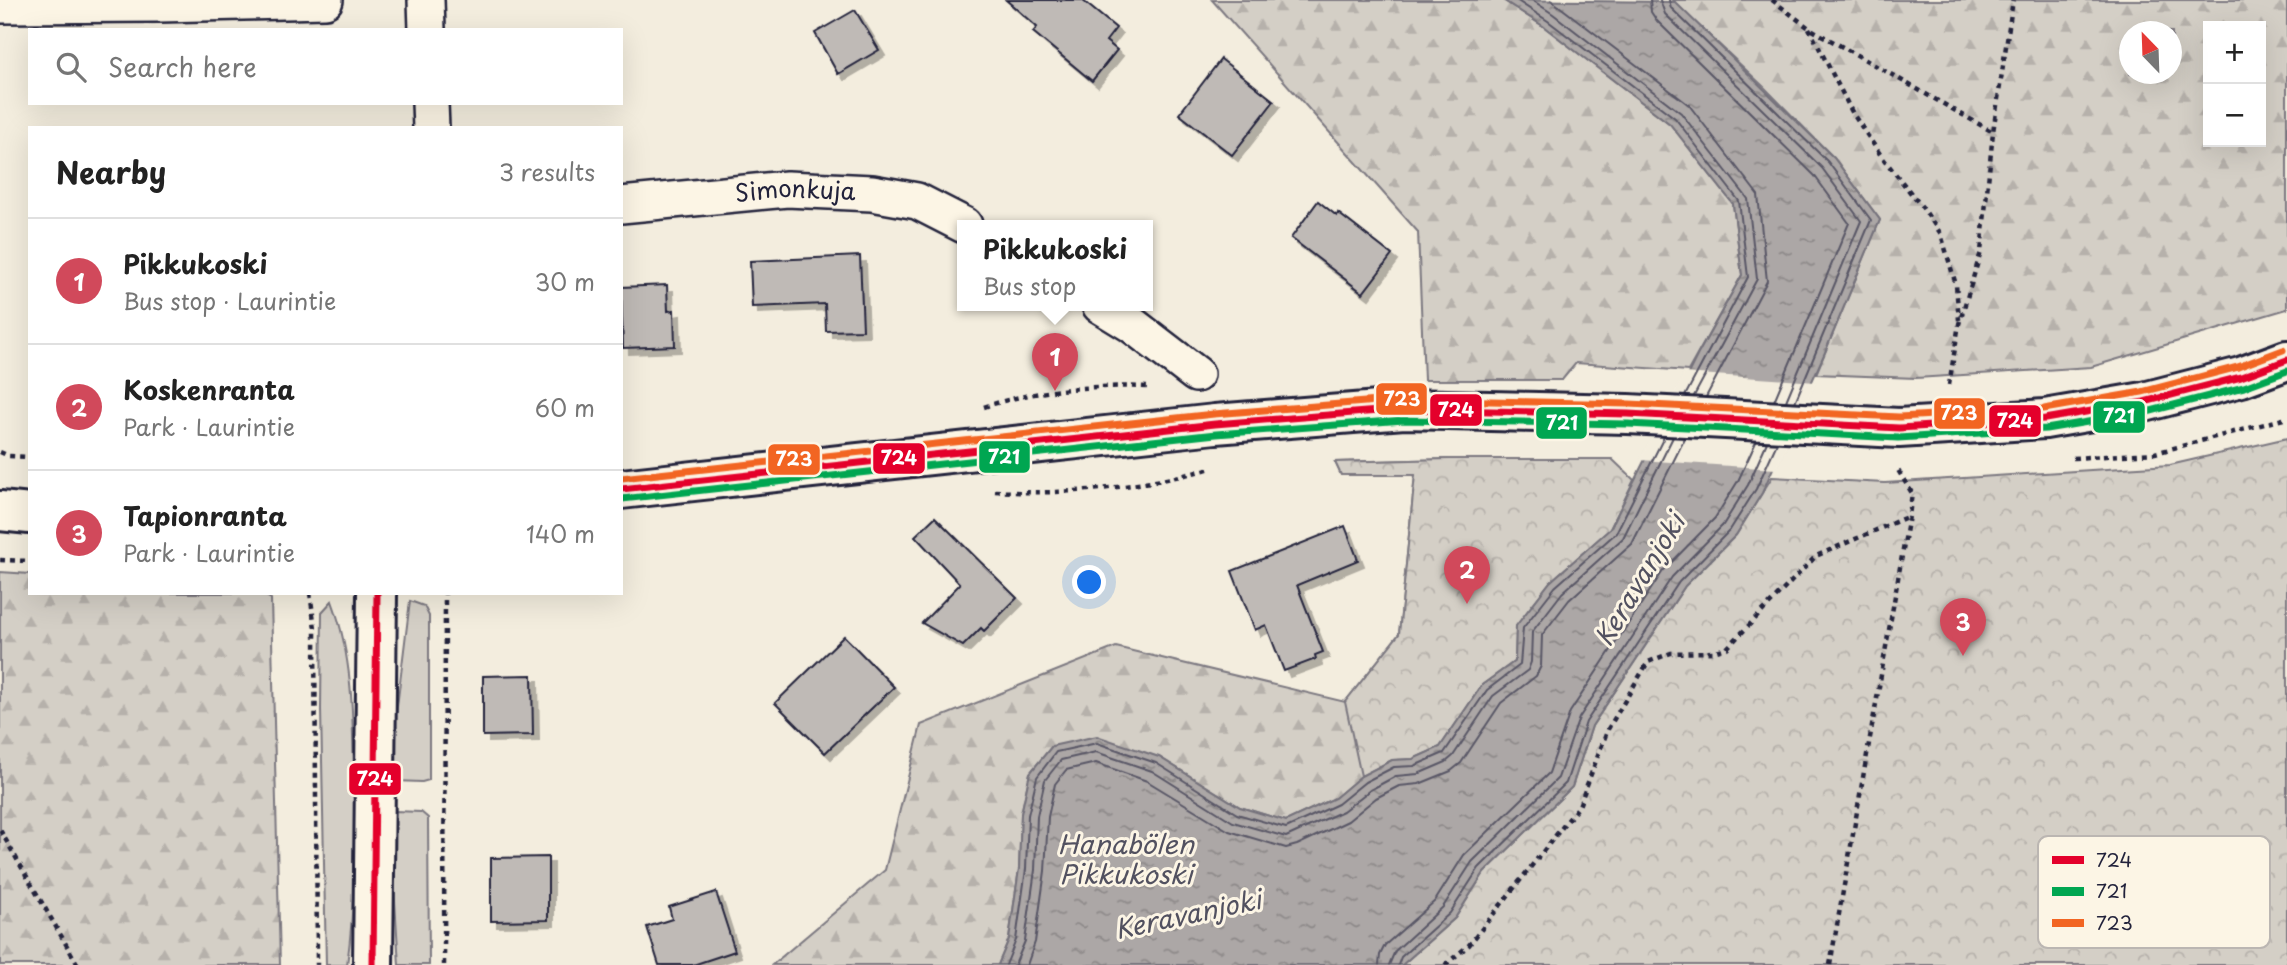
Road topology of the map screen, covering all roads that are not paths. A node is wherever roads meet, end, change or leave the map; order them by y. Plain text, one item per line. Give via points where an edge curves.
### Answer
1 (325, 0) edge
2 (426, 0) edge
3 (0, 5) edge
4 (427, 28) edge
5 (430, 105) edge
6 (431, 126) edge
7 (623, 205) edge
8 (957, 222) edge
9 (1110, 311) edge
10 (2287, 360) edge
11 (1196, 374) dead end
12 (623, 489) edge
13 (0, 511) edge
14 (28, 514) edge
15 (377, 595) edge
16 (373, 965) edge

1 - 3 street
2 - 4 street
5 - 6 street
7 - 8 street, Simonkuja via 787,189 872,193 916,201
9 - 11 street
10 - 12 street via 2144,402 2045,419 1899,428 1628,414 1404,409 1215,424
13 - 14 street
15 - 16 street

